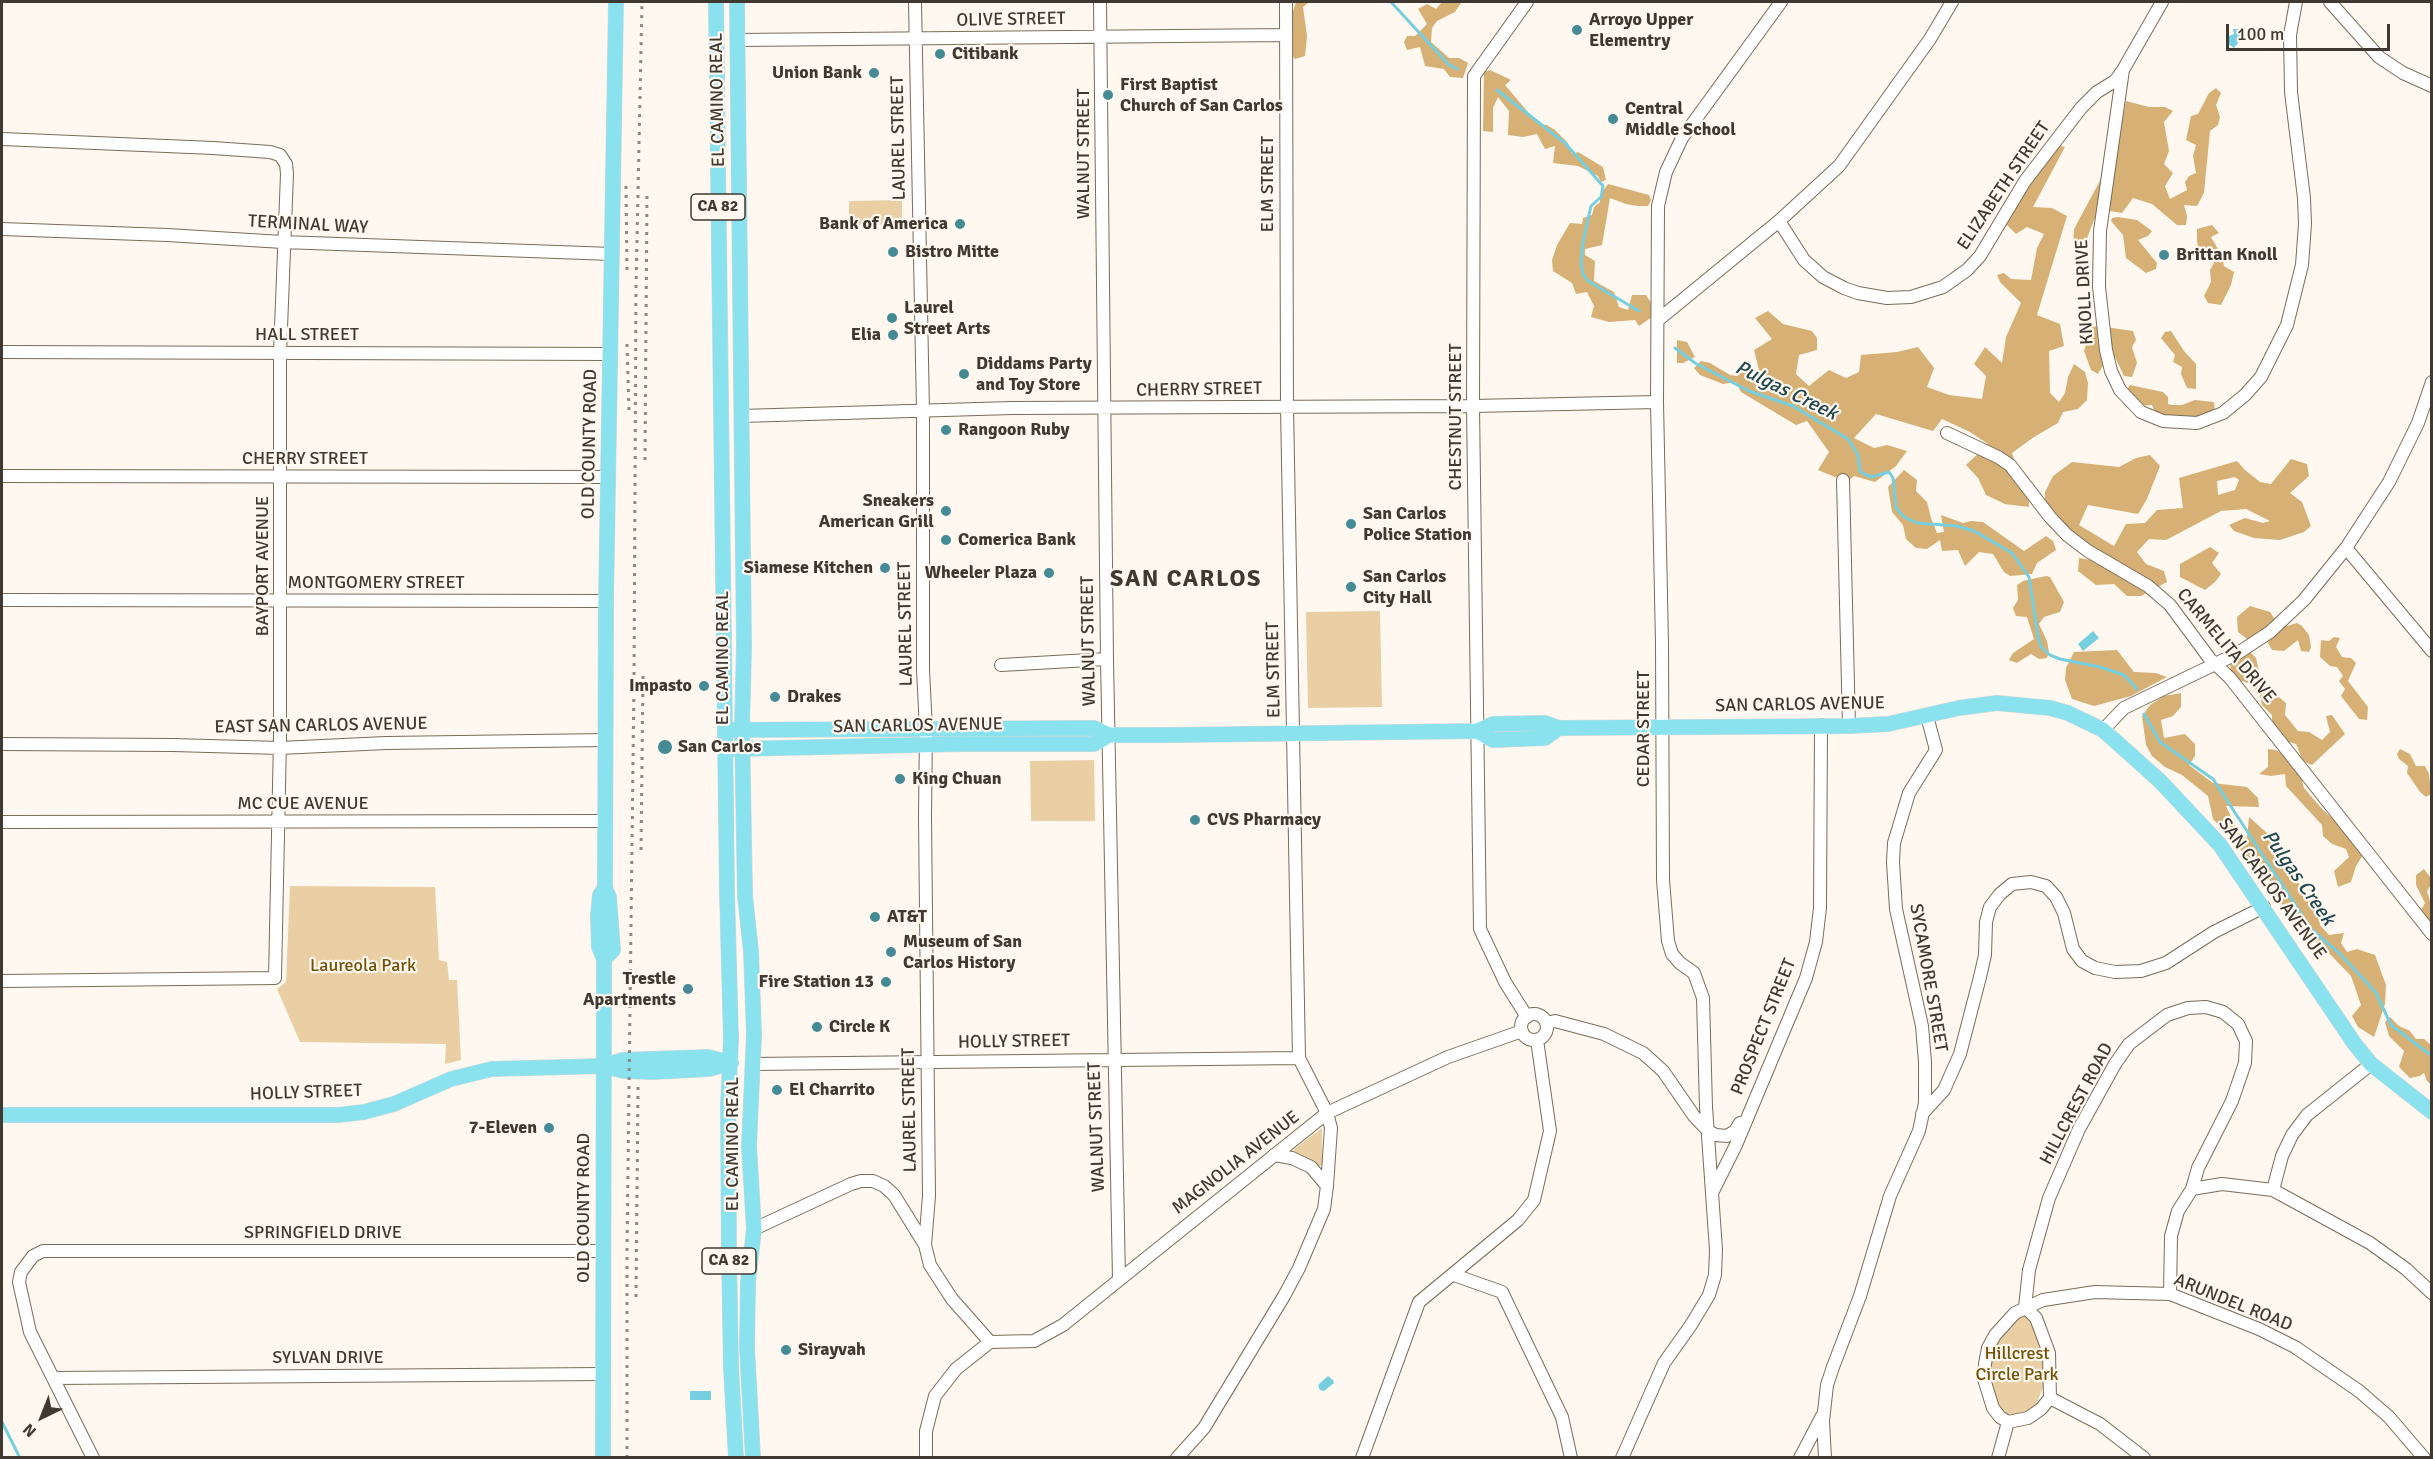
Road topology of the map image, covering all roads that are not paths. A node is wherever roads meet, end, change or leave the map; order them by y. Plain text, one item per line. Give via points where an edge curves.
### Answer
1 (616, 2) edge
2 (716, 2) edge
3 (724, 2) edge
4 (737, 2) edge
5 (915, 2) edge
6 (1100, 2) edge
7 (1286, 2) edge
8 (1527, 2) edge
9 (1781, 2) edge
10 (1952, 2) edge
11 (2162, 2) edge
12 (2296, 2) edge
13 (2330, 2) edge
14 (1286, 35) junction
15 (1101, 37) junction
16 (916, 39) junction
17 (737, 40) junction
18 (2123, 70) junction
19 (2432, 86) edge
20 (2, 138) edge
21 (1779, 221) junction
22 (2, 228) edge
23 (283, 242) junction
24 (612, 254) junction
25 (1658, 320) junction
26 (2, 352) edge
27 (280, 353) junction
28 (611, 354) junction
29 (2432, 382) edge
30 (1657, 402) junction
31 (1473, 406) junction
32 (1287, 407) junction
33 (1106, 410) junction
34 (923, 411) junction
35 (721, 413) junction
36 (741, 416) junction
37 (1947, 433) dead end
38 (2, 476) edge
39 (281, 477) junction
40 (609, 477) junction
41 (1843, 480) dead end
42 (2346, 548) junction
43 (2, 600) edge
44 (281, 601) junction
45 (606, 601) junction
46 (2432, 651) edge
47 (1107, 659) junction
48 (2216, 664) junction
49 (1001, 665) dead end
50 (1927, 716) junction
51 (1821, 725) junction
52 (1849, 726) junction
53 (1663, 727) junction
54 (742, 729) junction
55 (2103, 729) junction
56 (725, 730) junction
57 (1477, 731) junction
58 (1293, 734) junction
59 (1109, 735) junction
60 (926, 738) junction
61 (606, 740) junction
62 (2, 744) edge
63 (280, 748) junction
64 (743, 749) junction
65 (725, 750) junction
66 (605, 821) junction
67 (2, 822) edge
68 (279, 823) junction
69 (2264, 907) junction
70 (2432, 934) edge
71 (2, 981) edge
72 (1527, 1017) junction
73 (1546, 1023) junction
74 (1522, 1031) junction
75 (1537, 1040) junction
76 (1299, 1058) junction
77 (1113, 1061) junction
78 (927, 1062) junction
79 (730, 1064) junction
80 (753, 1064) junction
81 (2371, 1064) junction
82 (604, 1066) junction
83 (1751, 1107) junction
84 (2432, 1112) edge
85 (1327, 1113) junction
86 (1922, 1114) junction
87 (2, 1115) edge
88 (1708, 1131) junction
89 (1274, 1155) junction
90 (1327, 1186) junction
91 (2192, 1189) junction
92 (2273, 1190) junction
93 (1713, 1191) junction
94 (754, 1229) junction
95 (925, 1245) junction
96 (604, 1251) junction
97 (1454, 1275) junction
98 (1119, 1279) junction
99 (2432, 1293) edge
100 (2170, 1294) junction
101 (2025, 1307) junction
102 (990, 1342) junction
103 (603, 1374) junction
104 (53, 1378) junction
105 (2050, 1398) junction
106 (1824, 1412) junction
107 (2008, 1422) junction
108 (93, 1458) edge
109 (603, 1458) edge
110 (736, 1458) edge
111 (753, 1458) edge
112 (926, 1458) edge
113 (1177, 1458) edge
114 (1362, 1458) edge
115 (1571, 1458) edge
116 (1622, 1458) edge
117 (1800, 1458) edge
118 (1824, 1458) edge
119 (1998, 1458) edge
120 (2144, 1458) edge
121 (2424, 1458) edge

1 - 24 main road, OLD COUNTY ROAD
2 - 35 main road, EL CAMINO REAL / CA 82
3 - 17 main road via 724,26
4 - 17 main road, EL CAMINO REAL / CA 82
5 - 16 street, LAUREL STREET
6 - 15 street, WALNUT STREET
7 - 14 street, ELM STREET
8 - 31 street, CHESTNUT STREET via 1474,76
9 - 25 street, CEDAR STREET via 1691,124 1666,172 1657,215
10 - 21 street via 1839,166
11 - 18 street, ELIZABETH STREET
12 - 18 street, KNOLL DRIVE via 2290,35 2291,92 2304,198 2302,265 2287,325 2261,377 2223,414 2197,423 2163,421 2141,412 2120,390 2106,350 2099,287 2100,231
13 - 19 street via 2379,57
14 - 15 street, OLIVE STREET
14 - 32 street, ELM STREET
15 - 16 street, OLIVE STREET
15 - 33 street, WALNUT STREET
16 - 17 street, OLIVE STREET
16 - 34 street, LAUREL STREET
17 - 36 main road, EL CAMINO REAL / CA 82
18 - 21 street, ELIZABETH STREET via 2081,108 2025,181 1980,256 1943,287 1911,297 1887,298 1844,288 1823,277 1804,260
20 - 23 street, BAYPORT AVENUE via 213,147 280,155 287,174
21 - 25 street
22 - 23 street, TERMINAL WAY
23 - 24 street, TERMINAL WAY
23 - 27 street, BAYPORT AVENUE
24 - 28 main road, OLD COUNTY ROAD
25 - 30 street, CEDAR STREET
26 - 27 street, HALL STREET
27 - 28 street, HALL STREET
27 - 39 street, BAYPORT AVENUE
28 - 40 main road, OLD COUNTY ROAD
29 - 42 street via 2418,423 2389,482
30 - 31 street, CHERRY STREET
30 - 53 street, CEDAR STREET
31 - 32 street, CHERRY STREET
31 - 57 street, CHESTNUT STREET
32 - 33 street, CHERRY STREET
32 - 58 street, ELM STREET
33 - 34 street, CHERRY STREET
33 - 47 street, WALNUT STREET
34 - 36 street, CHERRY STREET
34 - 60 street, LAUREL STREET via 922,646
35 - 36 main road
35 - 56 main road, EL CAMINO REAL / CA 82
36 - 54 main road, EL CAMINO REAL / CA 82
37 - 48 street, CARMELITA DRIVE via 2010,465 2067,535 2148,586 2170,605
38 - 39 street, CHERRY STREET
39 - 40 street, CHERRY STREET
39 - 44 street, BAYPORT AVENUE
40 - 45 main road, OLD COUNTY ROAD
41 - 52 street
42 - 46 street
42 - 48 street via 2304,600 2270,632
43 - 44 street, MONTGOMERY STREET
44 - 45 street, MONTGOMERY STREET
44 - 63 street, BAYPORT AVENUE
45 - 61 main road, OLD COUNTY ROAD
47 - 49 street
47 - 59 street, WALNUT STREET
48 - 55 street via 2124,708
48 - 70 street, CARMELITA DRIVE
50 - 52 main road, SAN CARLOS AVENUE
50 - 55 main road, SAN CARLOS AVENUE via 1996,703 2050,708
50 - 86 street, SYCAMORE STREET via 1936,750 1909,793 1894,843 1893,862 1896,909 1922,1026
51 - 52 main road, SAN CARLOS AVENUE
51 - 53 main road, SAN CARLOS AVENUE
51 - 83 street, PROSPECT STREET via 1820,908 1816,942 1806,978
53 - 57 main road, SAN CARLOS AVENUE via 1493,724
53 - 88 street, CEDAR STREET via 1663,880 1668,941 1672,954 1694,973 1703,998
54 - 56 main road, SAN CARLOS AVENUE
54 - 60 main road, SAN CARLOS AVENUE
54 - 64 main road, EL CAMINO REAL / CA 82
55 - 69 main road, SAN CARLOS AVENUE via 2160,781 2220,845
56 - 65 main road, EL CAMINO REAL / CA 82
57 - 58 main road, SAN CARLOS AVENUE
57 - 72 street, CHESTNUT STREET via 1479,929
58 - 59 main road, SAN CARLOS AVENUE
58 - 76 street, ELM STREET
59 - 60 main road, SAN CARLOS AVENUE via 1094,728
59 - 77 street, WALNUT STREET
60 - 64 main road, SAN CARLOS AVENUE
60 - 78 street, LAUREL STREET
61 - 63 street, EAST SAN CARLOS AVENUE
61 - 66 main road, OLD COUNTY ROAD
62 - 63 street, EAST SAN CARLOS AVENUE
63 - 68 street, BAYPORT AVENUE
64 - 65 main road, SAN CARLOS AVENUE
64 - 80 main road, EL CAMINO REAL / CA 82
65 - 79 main road, EL CAMINO REAL / CA 82
66 - 68 street, MC CUE AVENUE
66 - 82 main road, OLD COUNTY ROAD via 605,888 598,915 599,947 604,959
67 - 68 street, MC CUE AVENUE
68 - 71 street, BAYPORT AVENUE via 275,978
69 - 81 main road, SAN CARLOS AVENUE
69 - 86 street via 2214,932 2166,963 2141,971 2115,972 2082,961 2073,949 2064,913 2046,886 2031,882 2012,884 1990,907 1985,955 1960,1054 1944,1090
72 - 73 street via 1536,1015
72 - 74 street
73 - 75 street via 1544,1035
73 - 88 street via 1555,1021 1604,1034 1643,1053 1663,1071
74 - 75 street
74 - 85 street, MAGNOLIA AVENUE via 1448,1057
75 - 97 street via 1550,1131 1534,1200 1518,1220
76 - 77 street, HOLLY STREET
76 - 85 street, ELM STREET
77 - 78 street, HOLLY STREET
77 - 98 street, WALNUT STREET
78 - 80 street, HOLLY STREET
78 - 95 street, LAUREL STREET via 929,1196
79 - 80 main road, HOLLY STREET
79 - 82 main road, HOLLY STREET via 653,1072
79 - 110 main road, EL CAMINO REAL / CA 82 via 729,1288
80 - 94 main road, EL CAMINO REAL / CA 82 via 749,1146
81 - 84 main road, SAN CARLOS AVENUE
81 - 92 street via 2307,1115 2282,1156
82 - 87 main road, HOLLY STREET via 484,1070 451,1079 394,1104 338,1115
82 - 96 main road, OLD COUNTY ROAD
83 - 88 street via 1731,1134
83 - 93 street, PROSPECT STREET
85 - 89 street, MAGNOLIA AVENUE
85 - 90 street, ELM STREET via 1331,1128
86 - 106 street, SYCAMORE STREET via 1919,1131 1890,1196 1860,1296 1827,1385
88 - 93 street, CEDAR STREET
89 - 90 street via 1311,1167
89 - 98 street, MAGNOLIA AVENUE
90 - 113 street, ELM STREET via 1324,1209 1284,1296 1204,1428
91 - 92 street via 2222,1184
91 - 100 street, HILLCREST ROAD via 2178,1211 2171,1236
91 - 101 street, HILLCREST ROAD via 2245,1063 2246,1041 2238,1024 2223,1012 2206,1007 2167,1015 2129,1044 2115,1064 2079,1130 2049,1198 2029,1270
92 - 99 street via 2370,1243
93 - 116 street, CEDAR STREET via 1715,1275 1709,1295 1664,1363
94 - 95 street via 851,1184 873,1181 894,1195
94 - 111 main road, EL CAMINO REAL / CA 82 via 747,1339
95 - 102 street via 930,1265 952,1299
96 - 103 main road, OLD COUNTY ROAD
96 - 104 street, SPRINGFIELD DRIVE via 43,1251 26,1263 19,1282 30,1332
97 - 114 street via 1419,1302
97 - 115 street via 1502,1292 1562,1418
98 - 102 street, MAGNOLIA AVENUE via 1063,1325 1034,1341
100 - 101 street, ARUNDEL ROAD via 2095,1292 2043,1300
100 - 121 street, ARUNDEL ROAD via 2295,1347 2359,1391 2389,1417
101 - 105 street via 2036,1318 2049,1353
101 - 107 street via 1995,1335 1985,1364 1990,1401
102 - 112 street via 956,1370 935,1396 926,1431
103 - 104 street, SYLVAN DRIVE
103 - 109 main road, OLD COUNTY ROAD
104 - 108 street
105 - 107 street via 2028,1418
105 - 120 street via 2100,1424
106 - 117 street
106 - 118 street, SYCAMORE STREET
107 - 119 street

